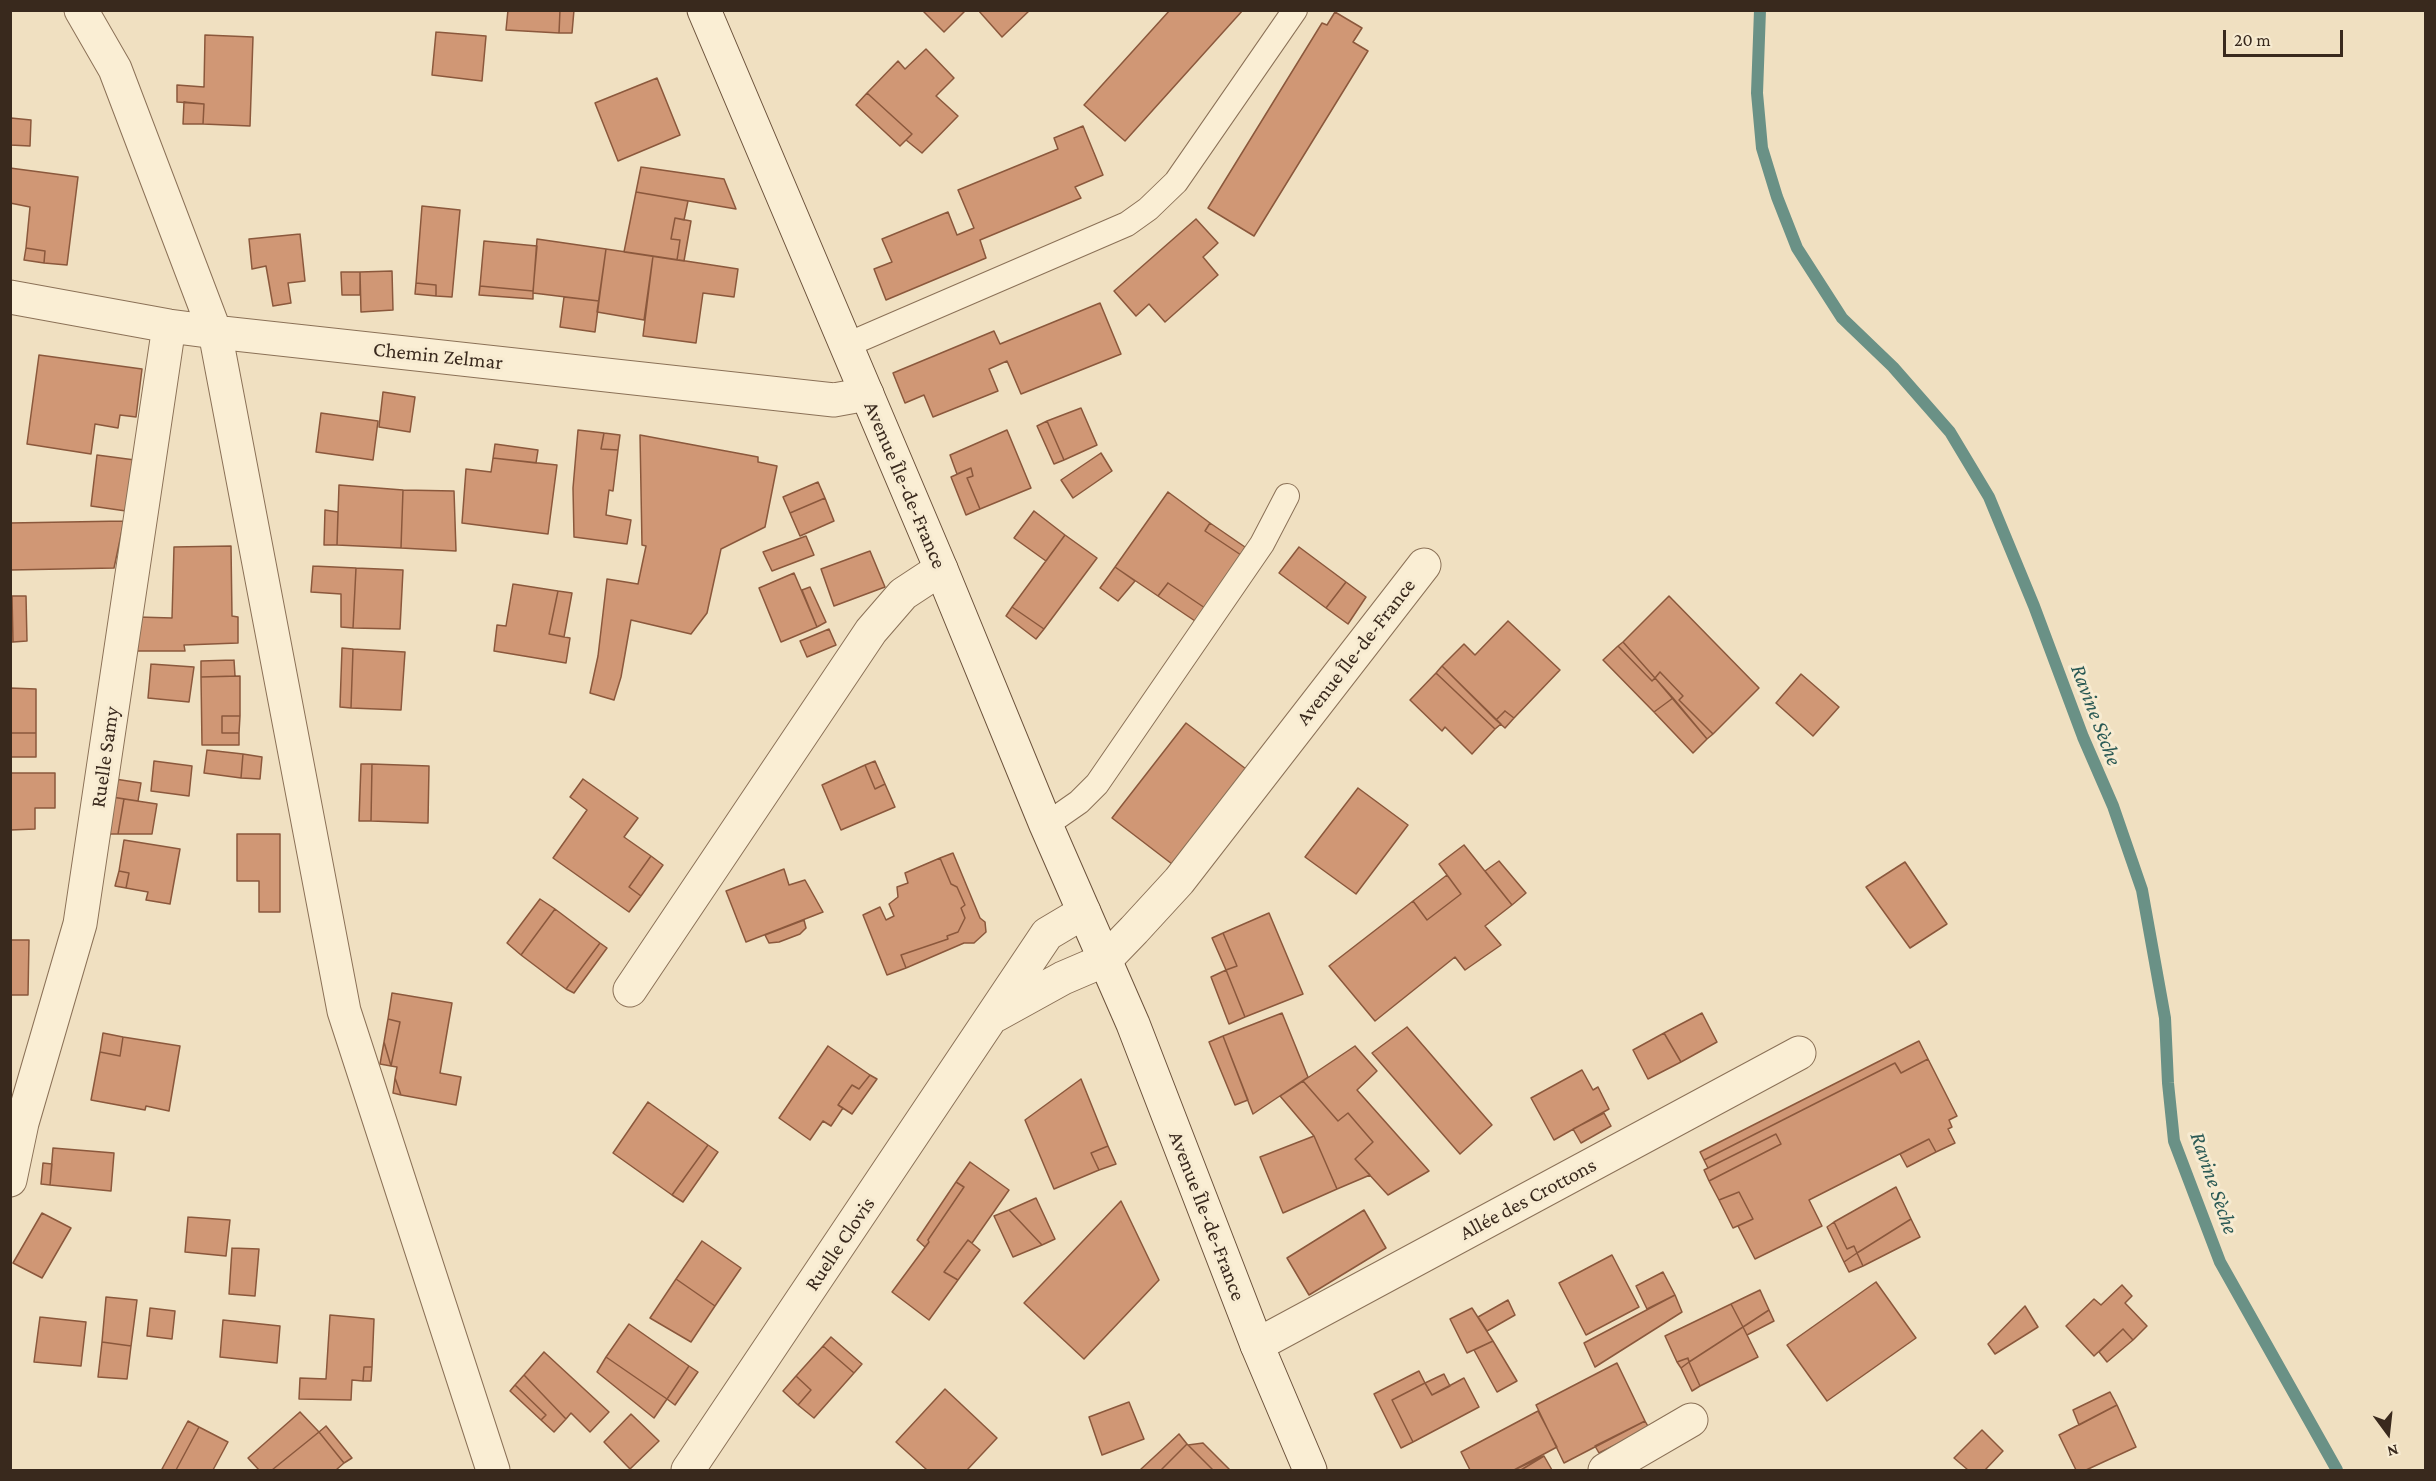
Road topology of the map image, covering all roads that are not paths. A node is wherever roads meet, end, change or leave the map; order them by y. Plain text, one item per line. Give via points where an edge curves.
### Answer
1 (81, 10) edge
2 (704, 10) edge
3 (1295, 10) edge
4 (10, 297) edge
5 (169, 327) junction
6 (215, 332) junction
7 (847, 345) junction
8 (867, 394) junction
9 (1287, 496) dead end
10 (1424, 565) dead end
11 (941, 569) junction
12 (1046, 825) junction
13 (1084, 912) junction
14 (1105, 960) junction
15 (630, 990) dead end
16 (992, 1017) junction
17 (1799, 1053) dead end
18 (16, 1123) edge
19 (10, 1180) edge
20 (1257, 1345) junction
21 (1691, 1420) dead end
22 (494, 1470) edge
23 (688, 1470) edge
24 (1310, 1470) edge
25 (1605, 1470) edge

1 - 6 street via 114,69
2 - 7 street, Avenue Île-de-France
3 - 7 lane via 1176,182 1148,209 1127,224
4 - 5 street, Chemin Zelmar
5 - 6 street, Chemin Zelmar
5 - 18 street, Ruelle Samy via 80,924
6 - 8 street, Chemin Zelmar via 834,400
6 - 22 street via 344,1011
7 - 8 street, Avenue Île-de-France
8 - 11 street, Avenue Île-de-France
9 - 12 lane via 1262,544 1097,784
10 - 14 street, Avenue Île-de-France via 1179,881
11 - 12 street, Avenue Île-de-France
11 - 15 street via 903,594 871,631
12 - 13 street, Avenue Île-de-France
13 - 14 street, Avenue Île-de-France
13 - 16 street, Ruelle Clovis via 1047,934
14 - 16 street, Ruelle Clovis
14 - 20 street, Avenue Île-de-France
16 - 23 street, Ruelle Clovis
17 - 20 street, Allée des Crottons
18 - 19 street, Ruelle Samy
20 - 24 street, Avenue Île-de-France
21 - 25 street

